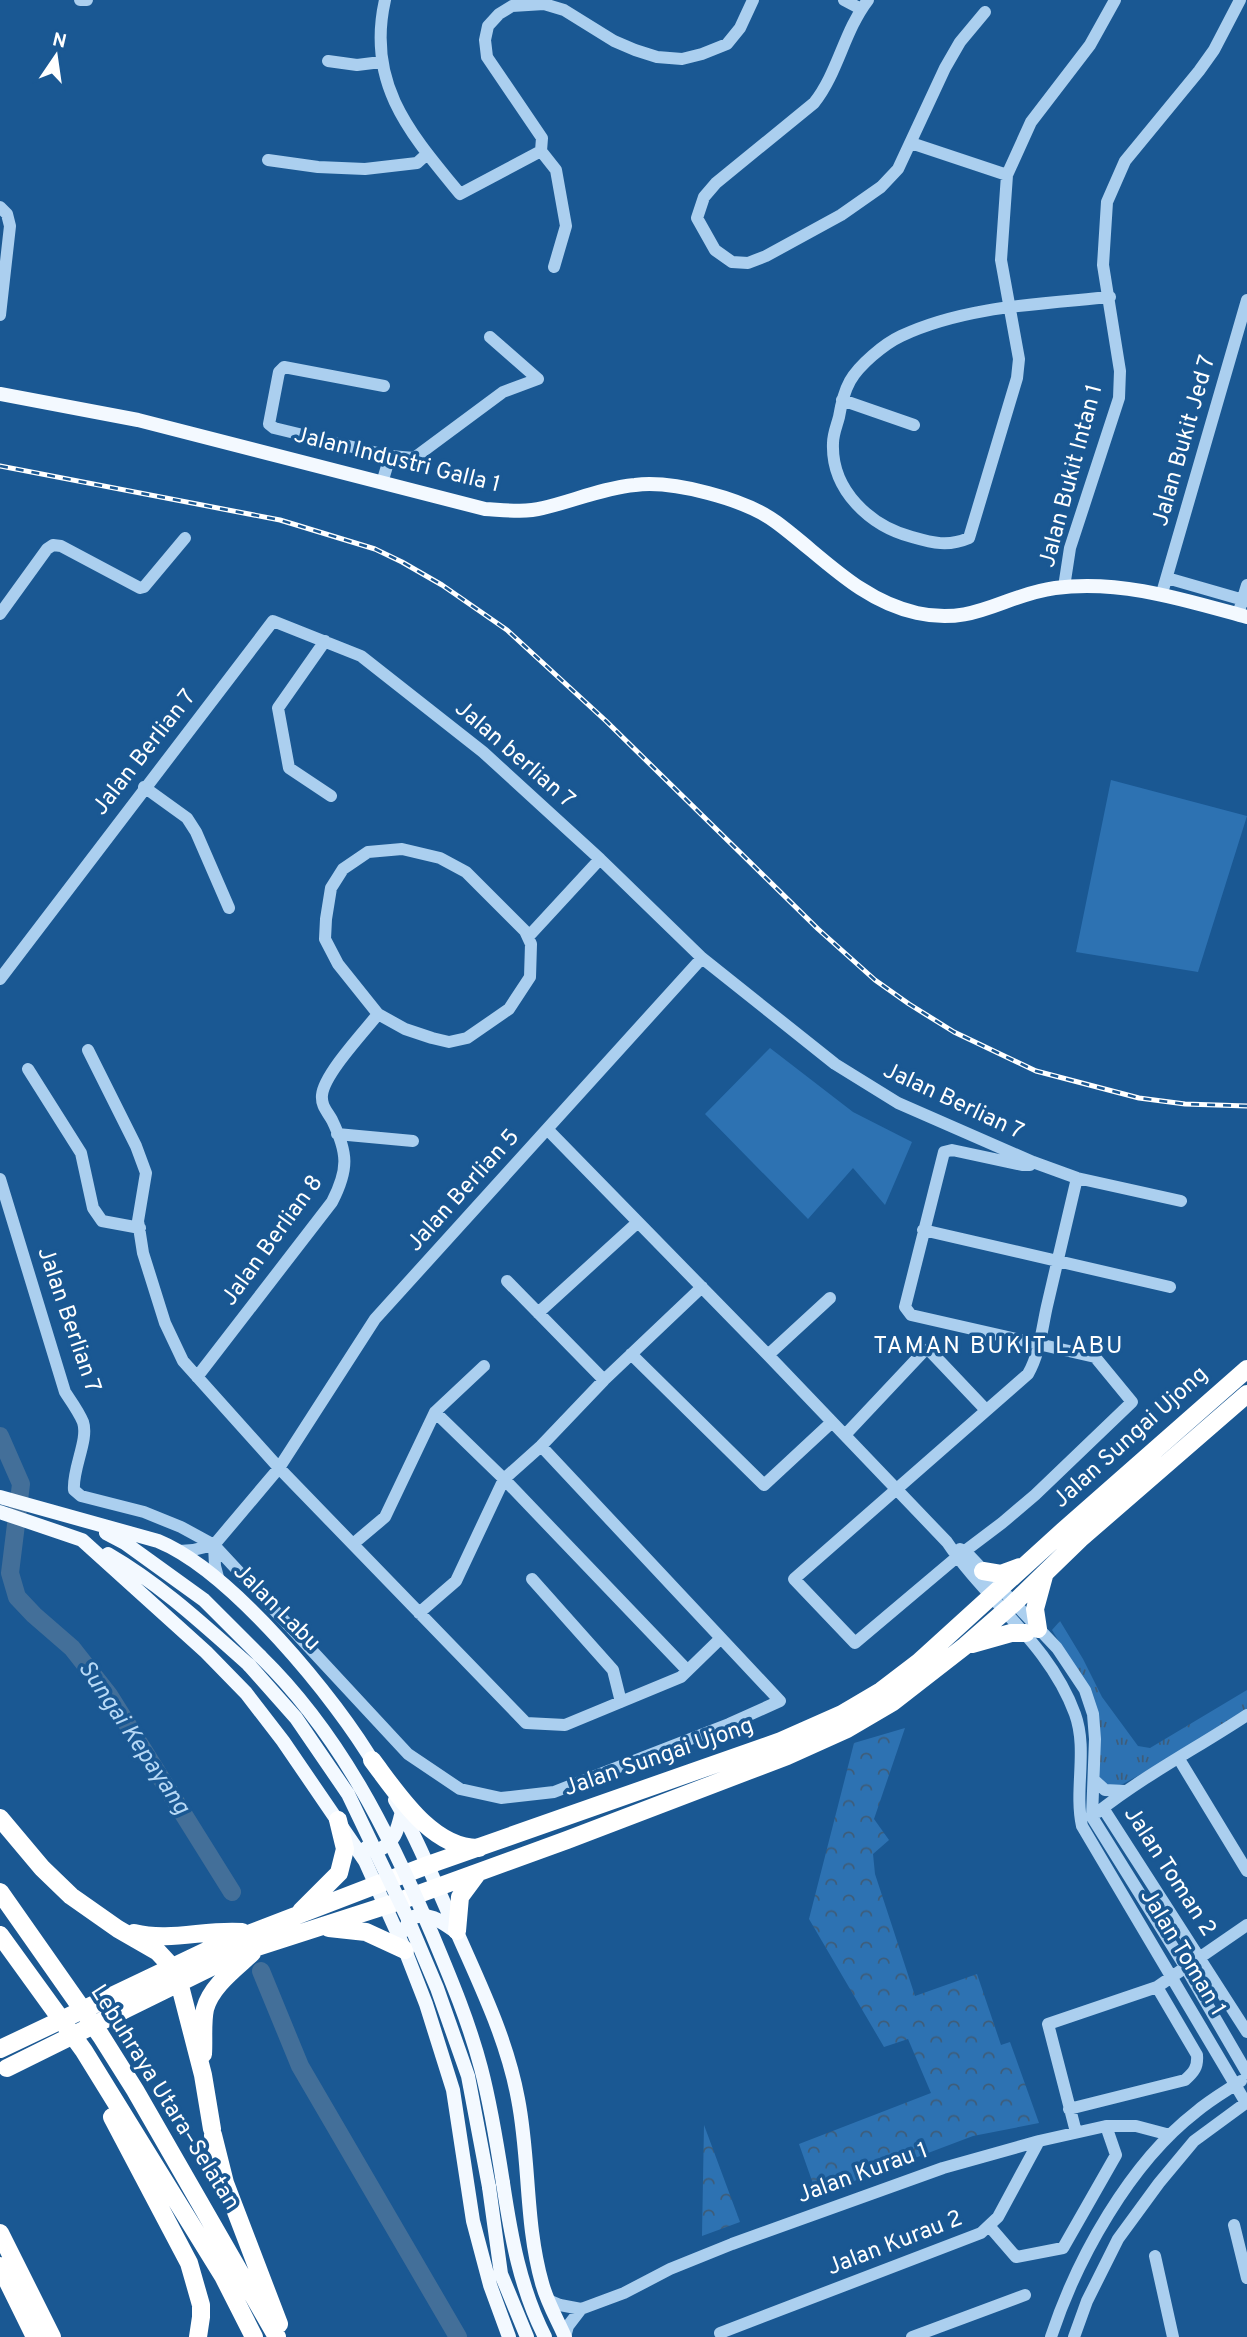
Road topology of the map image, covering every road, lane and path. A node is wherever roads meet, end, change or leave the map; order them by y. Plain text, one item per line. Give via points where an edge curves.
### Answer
1 (80, 0) edge
2 (87, 0) edge
3 (385, 0) edge
4 (752, 0) edge
5 (844, 0) edge
6 (1115, 0) edge
7 (1240, 0) edge
8 (864, 4) edge
9 (985, 12) dead end
10 (328, 61) dead end
11 (380, 62) junction
12 (911, 143) junction
13 (541, 151) junction
14 (427, 154) junction
15 (268, 160) dead end
16 (1007, 175) junction
17 (0, 207) edge
18 (554, 267) dead end
19 (2, 284) edge
20 (1110, 297) junction
21 (1247, 300) edge
22 (1009, 308) junction
23 (0, 315) edge
24 (490, 337) dead end
25 (1242, 337) edge
26 (384, 386) dead end
27 (0, 394) edge
28 (842, 400) junction
29 (914, 425) dead end
30 (390, 456) junction
31 (383, 483) junction
32 (185, 538) dead end
33 (1167, 578) junction
34 (1247, 584) edge
35 (1064, 587) junction
36 (1163, 593) junction
37 (1245, 601) edge
38 (0, 614) edge
39 (1243, 616) edge
40 (273, 621) joint
41 (325, 642) junction
42 (144, 788) junction
43 (331, 796) dead end
44 (600, 859) junction
45 (229, 908) dead end
46 (528, 937) junction
47 (702, 958) junction
48 (0, 979) edge
49 (378, 1014) junction
50 (88, 1050) dead end
51 (27, 1069) dead end
52 (548, 1130) junction
53 (337, 1134) junction
54 (414, 1141) dead end
55 (1033, 1162) junction
56 (1077, 1178) junction
57 (0, 1179) edge
58 (1181, 1201) dead end
59 (638, 1222) junction
60 (140, 1228) junction
61 (923, 1230) junction
62 (1057, 1261) junction
63 (507, 1281) dead end
64 (702, 1287) junction
65 (1170, 1287) dead end
66 (830, 1298) dead end
67 (538, 1313) junction
68 (1039, 1343) junction
69 (631, 1354) junction
70 (768, 1355) junction
71 (484, 1366) dead end
72 (1247, 1369) edge
73 (197, 1377) junction
74 (604, 1380) junction
75 (1247, 1394) edge
76 (986, 1410) junction
77 (435, 1412) junction
78 (832, 1422) junction
79 (845, 1435) junction
80 (541, 1446) junction
81 (279, 1468) junction
82 (504, 1479) junction
83 (896, 1488) junction
84 (0, 1496) edge
85 (0, 1512) edge
86 (83, 1520) junction
87 (82, 1540) junction
88 (353, 1544) junction
89 (214, 1545) junction
90 (180, 1551) junction
91 (961, 1554) junction
92 (1026, 1565) junction
93 (1046, 1573) junction
94 (980, 1575) junction
95 (532, 1579) dead end
96 (219, 1581) junction
97 (996, 1592) junction
98 (1009, 1607) junction
99 (419, 1613) junction
100 (970, 1616) junction
101 (1032, 1631) junction
102 (720, 1639) junction
103 (965, 1646) junction
104 (687, 1670) junction
105 (621, 1702) junction
106 (1247, 1715) edge
107 (1179, 1759) junction
108 (372, 1760) junction
109 (1094, 1780) junction
110 (1125, 1791) junction
111 (1103, 1808) junction
112 (402, 1811) junction
113 (0, 1818) edge
114 (338, 1820) junction
115 (1087, 1821) junction
116 (350, 1838) junction
117 (482, 1847) junction
118 (1136, 1860) junction
119 (428, 1865) junction
120 (1124, 1868) junction
121 (1247, 1871) edge
122 (479, 1872) junction
123 (377, 1885) junction
124 (437, 1887) junction
125 (0, 1892) edge
126 (385, 1906) junction
127 (1247, 1924) edge
128 (289, 1925) junction
129 (316, 1928) junction
130 (118, 1929) junction
131 (457, 1931) junction
132 (0, 1935) edge
133 (248, 1942) junction
134 (405, 1950) junction
135 (1199, 1958) junction
136 (1186, 1968) junction
137 (176, 1975) junction
138 (1173, 1977) junction
139 (1157, 1987) junction
140 (117, 2003) junction
141 (1247, 2032) edge
142 (0, 2049) edge
143 (84, 2051) junction
144 (3, 2069) edge
145 (202, 2075) junction
146 (1247, 2075) edge
147 (1236, 2084) junction
148 (1247, 2102) edge
149 (1069, 2109) junction
150 (1106, 2126) junction
151 (1076, 2132) junction
152 (1170, 2135) junction
153 (1039, 2141) junction
154 (496, 2185) junction
155 (1234, 2225) dead end
156 (990, 2227) junction
157 (0, 2233) edge
158 (1155, 2256) dead end
159 (0, 2266) edge
160 (1247, 2278) edge
161 (1025, 2295) dead end
162 (548, 2300) junction
163 (581, 2309) junction
164 (720, 2333) dead end
165 (35, 2337) edge
166 (52, 2337) edge
167 (198, 2337) edge
168 (254, 2337) edge
169 (276, 2337) edge
170 (283, 2337) edge
171 (509, 2337) edge
172 (527, 2337) edge
173 (545, 2337) edge
174 (565, 2337) edge
175 (912, 2337) edge
176 (1052, 2337) edge
177 (1074, 2337) edge
178 (1173, 2337) edge

1 - 2 street
3 - 11 street
4 - 13 street via 727,44 682,58 635,50 564,10 544,4 512,6 499,15 488,26 487,57 542,138
5 - 8 street
6 - 16 street via 1090,45 1031,122
7 - 20 street, Jalan Bukit Intan 1 via 1214,50 1115,179 1107,202 1103,250
8 - 12 street via 814,103 716,183 704,197 697,218 715,250 732,261 748,263 881,187 898,169
9 - 12 street via 945,68
10 - 11 street
11 - 14 street via 388,89
12 - 16 street
13 - 14 street via 460,194
13 - 18 street via 556,170 566,226
14 - 15 street via 417,163 365,169
16 - 22 street via 1001,260
17 - 19 street via 10,226
19 - 23 street
20 - 22 street
20 - 35 street, Jalan Bukit Intan 1 via 1119,398 1070,548
21 - 25 street, Jalan Bukit Jed 7
22 - 28 street via 952,318 901,336 878,350 850,380
22 - 28 street via 1017,378 969,538 936,544 898,533 869,517 849,495 836,470 833,443
24 - 30 street via 538,379 503,392 414,458
25 - 33 street, Jalan Bukit Jed 7
26 - 30 street via 284,367 279,372 269,424
27 - 31 main road, Jalan Industri Galla 1 via 138,420
28 - 29 street
30 - 31 street
31 - 35 main road, Jalan Industri Galla 1 via 485,509 512,511 540,509 635,485 709,493 775,521 859,589 915,613 968,615
32 - 38 street via 140,588 53,545
33 - 36 street, Jalan Bukit Jed 7
33 - 37 street
34 - 37 street
35 - 36 main road, Jalan Industri Galla 1
36 - 39 main road, Jalan Industri Galla 1
37 - 39 street
40 - 41 street, Jalan berlian 7
40 - 42 street, Jalan Berlian 7
41 - 43 street via 278,708 289,768
41 - 44 street, Jalan berlian 7 via 361,656 483,752
42 - 45 street via 187,818
42 - 48 street, Jalan Berlian 7
44 - 46 street
44 - 47 street, Jalan berlian 7
46 - 49 street via 530,977 522,992 509,1009 467,1038 449,1042 432,1038
46 - 49 street via 466,872 440,858 402,849 368,852 343,869 331,888 325,939 338,964
47 - 52 street, Jalan Berlian 5
47 - 55 street, Jalan Berlian 7 via 835,1064 898,1103
49 - 53 street, Jalan Berlian 8 via 335,1067 322,1092 322,1104
50 - 60 street via 146,1173
51 - 60 street via 81,1153 97,1215 102,1221
52 - 59 street
52 - 81 street, Jalan Berlian 5 via 375,1320
53 - 54 street
53 - 73 street, Jalan Berlian 8 via 346,1154 342,1181 332,1202
55 - 56 street, Jalan Berlian 7
55 - 61 street via 1022,1165 944,1152
56 - 58 street, Jalan Berlian 7
56 - 62 street
57 - 89 street, Jalan Berlian 7 via 65,1392 83,1422 74,1490 81,1496 144,1512
59 - 64 street
59 - 67 street
60 - 73 street via 165,1323 183,1361
61 - 62 street
61 - 68 street via 906,1312
62 - 65 street
62 - 68 street
63 - 67 street
64 - 69 street
64 - 70 street
66 - 70 street
67 - 74 street
68 - 76 street via 1028,1374
68 - 91 street via 1095,1357 1132,1402 1035,1495
69 - 74 street
69 - 78 street via 764,1485
70 - 78 street
71 - 77 street
72 - 92 highway, Jalan Sungai Ujong
73 - 81 street
74 - 80 street
75 - 93 highway, Jalan Sungai Ujong
76 - 79 street via 925,1350
76 - 83 street
77 - 82 street
77 - 88 street via 385,1517
78 - 79 street
79 - 83 street
80 - 82 street
80 - 102 street
81 - 88 street
81 - 89 street, Jalan Berlian 5
82 - 99 street via 456,1581
82 - 104 street
83 - 91 street
83 - 91 street via 794,1579 855,1643
84 - 86 main road, Jalan Labu
85 - 87 main road
86 - 90 main road, Jalan Labu
86 - 154 main road, bridge via 125,1543 204,1600 287,1682 359,1781 405,1871 453,1985 481,2067 496,2141
87 - 114 main road via 246,1693
87 - 154 main road, bridge via 186,1609 248,1665 296,1718 348,1794 437,1988 468,2076
88 - 99 street
89 - 90 street
89 - 96 street
89 - 102 street via 408,1754 460,1789 501,1798 554,1792 780,1701
90 - 96 main road, Jalan Labu
91 - 94 street, Jalan Toman 1
92 - 94 highway
92 - 97 highway, Jalan Sungai Ujong
93 - 98 highway, Jalan Sungai Ujong
93 - 101 highway
94 - 97 street, Jalan Toman 1
94 - 100 highway via 978,1598
95 - 105 street via 613,1670
96 - 108 main road, Jalan Labu via 301,1664
97 - 98 street, Jalan Toman 1
97 - 100 highway, Jalan Sungai Ujong
98 - 101 street, Jalan Toman 1
98 - 103 highway, Jalan Sungai Ujong
99 - 105 street via 526,1723 565,1725
100 - 117 highway, Jalan Sungai Ujong via 881,1691 842,1714 781,1741
101 - 103 highway via 998,1635
101 - 109 street, Jalan Toman 1 via 1065,1657 1085,1689 1093,1714
101 - 115 street, Jalan Toman 1 via 1075,1714 1080,1733 1078,1801
102 - 104 street
103 - 122 highway, Jalan Sungai Ujong via 892,1702 847,1729
104 - 105 street
106 - 107 street
107 - 110 street
107 - 121 street
108 - 112 main road, Jalan Labu
108 - 117 highway via 407,1805 447,1841
109 - 110 street via 1105,1790
109 - 115 street, Jalan Toman 1
110 - 111 street
111 - 115 street
111 - 118 street, Jalan Toman 2
112 - 116 main road via 390,1844 383,1848 370,1850
112 - 119 main road, Jalan Labu
113 - 130 highway via 59,1885
114 - 116 main road
114 - 128 highway via 345,1849 339,1874
115 - 120 street, Jalan Toman 1
115 - 138 street, Jalan Toman 1
116 - 123 main road
117 - 119 highway, Jalan Sungai Ujong
118 - 120 street
118 - 135 street, Jalan Toman 2
119 - 123 highway, Jalan Sungai Ujong
119 - 124 main road, Jalan Labu
120 - 136 street, Jalan Toman 1
122 - 124 highway, Jalan Sungai Ujong
122 - 131 highway via 460,1897
123 - 126 main road
123 - 128 highway, Jalan Sungai Ujong
124 - 126 highway, Jalan Sungai Ujong
124 - 131 main road, Jalan Labu
125 - 169 highway, Lebuhraya Utara–Selatan via 135,2090
126 - 129 highway, Jalan Sungai Ujong
126 - 134 main road
127 - 135 street
128 - 129 highway, Jalan Sungai Ujong
128 - 133 highway, Jalan Sungai Ujong
129 - 134 highway via 366,1932
130 - 133 highway via 153,1937 214,1932
130 - 137 highway via 159,1952
131 - 134 main road via 437,1919 417,1915 404,1928
131 - 162 main road, Jalan Labu via 491,2008 515,2084 531,2229
132 - 143 highway, Lebuhraya Utara–Selatan
133 - 137 highway, Jalan Sungai Ujong via 217,1946
133 - 145 highway via 205,2008
134 - 171 main road via 453,2090 476,2232
135 - 136 street
135 - 141 street, Jalan Toman 2
136 - 138 street
136 - 146 street, Jalan Toman 1
137 - 140 highway, Jalan Sungai Ujong
137 - 145 highway
138 - 139 street
138 - 147 street, Jalan Toman 1
139 - 149 street via 1048,2024
139 - 149 street via 1197,2055 1193,2073 1185,2080
140 - 142 highway, Jalan Sungai Ujong, bridge
140 - 144 highway, Jalan Sungai Ujong, bridge
143 - 167 highway via 113,2120 189,2263 201,2305
143 - 168 highway, Lebuhraya Utara–Selatan via 223,2276
145 - 170 highway via 225,2183
146 - 147 street
147 - 148 street, Jalan Toman 1
147 - 152 street
148 - 177 street via 1194,2141 1142,2206 1106,2262
149 - 151 street
150 - 151 street, Jalan Kurau 1
150 - 152 street, Jalan Kurau 1 via 1136,2126
150 - 156 street via 1116,2155 1063,2248 1016,2257
151 - 153 street, Jalan Kurau 1
152 - 176 street via 1099,2232
153 - 156 street, Jalan Kurau 2
153 - 163 street, Jalan Kurau 1 via 943,2168 732,2244
154 - 172 main road via 501,2274
154 - 173 main road via 514,2256
155 - 160 street
156 - 164 street, Jalan Kurau 2
157 - 166 highway
158 - 178 street
159 - 165 highway
161 - 175 street
162 - 163 street
162 - 174 main road, Jalan Labu
163 - 174 street

